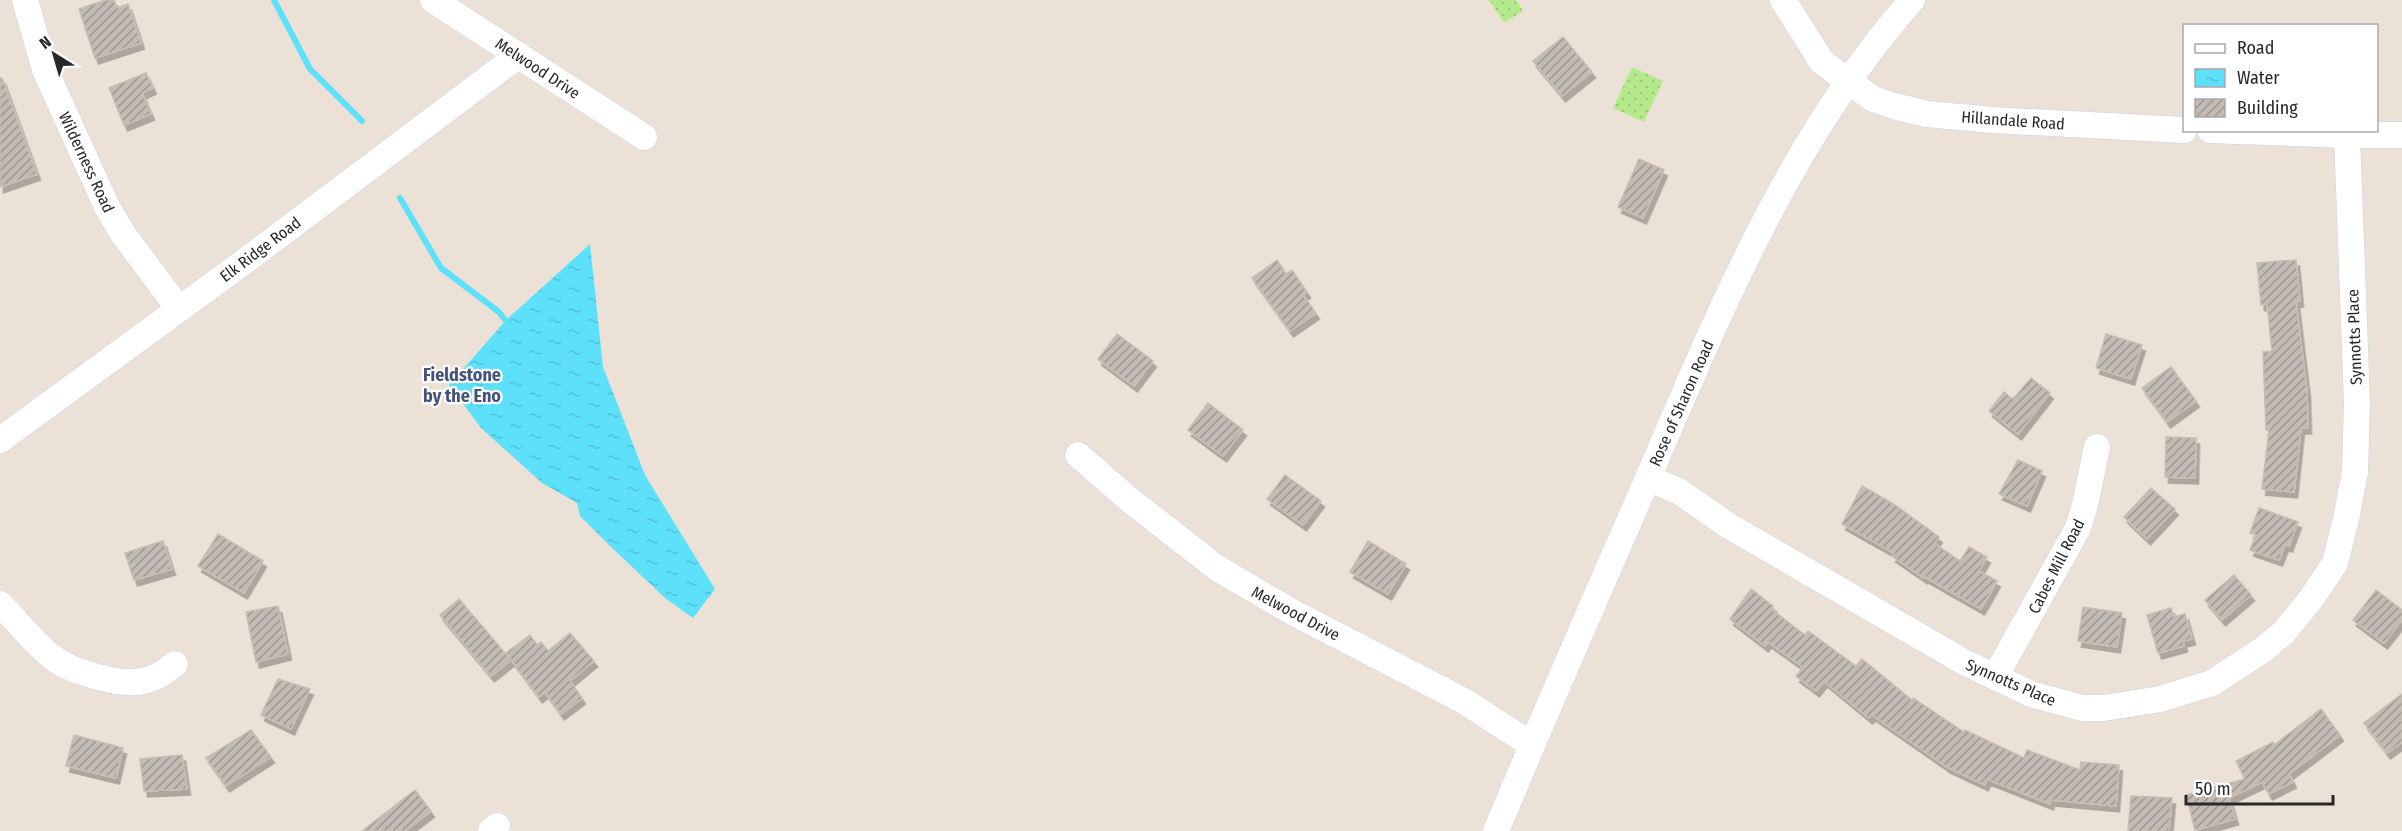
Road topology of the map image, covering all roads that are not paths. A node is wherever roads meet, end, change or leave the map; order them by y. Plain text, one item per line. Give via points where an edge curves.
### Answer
1 (25, 0) edge
2 (433, 0) edge
3 (1783, 0) edge
4 (1912, 0) edge
5 (519, 55) junction
6 (1848, 83) junction
7 (2183, 130) edge
8 (2265, 132) edge
9 (2347, 135) junction
10 (2402, 135) edge
11 (644, 137) dead end
12 (179, 309) junction
13 (0, 440) edge
14 (2097, 447) dead end
15 (1078, 455) dead end
16 (1648, 478) junction
17 (0, 604) edge
18 (175, 664) dead end
19 (1995, 677) junction
20 (1532, 745) junction
21 (1496, 831) edge

1 - 12 street, Wilderness Road via 45,70 107,207
2 - 5 street, Melwood Drive
3 - 6 street, Hillandale Road via 1822,62
4 - 6 street, Rose of Sharon Road
5 - 11 street, Melwood Drive
5 - 12 street, Elk Ridge Road
6 - 7 street, Hillandale Road via 1873,99 1927,114
6 - 16 street, Rose of Sharon Road via 1774,202
8 - 9 street
9 - 10 street
9 - 19 street, Synnotts Place via 2357,403 2355,472 2335,563 2283,633 2246,663 2189,692 2104,708 2082,708 2031,694
12 - 13 street, Elk Ridge Road
14 - 19 street, Cabes Mill Road via 2078,528
15 - 20 street, Melwood Drive via 1217,568 1294,613 1464,701
16 - 19 street, Synnotts Place via 1680,492 1739,532
16 - 20 street, Rose of Sharon Road
17 - 18 street via 51,656 75,671 123,683 164,674
20 - 21 street, Rose of Sharon Road

